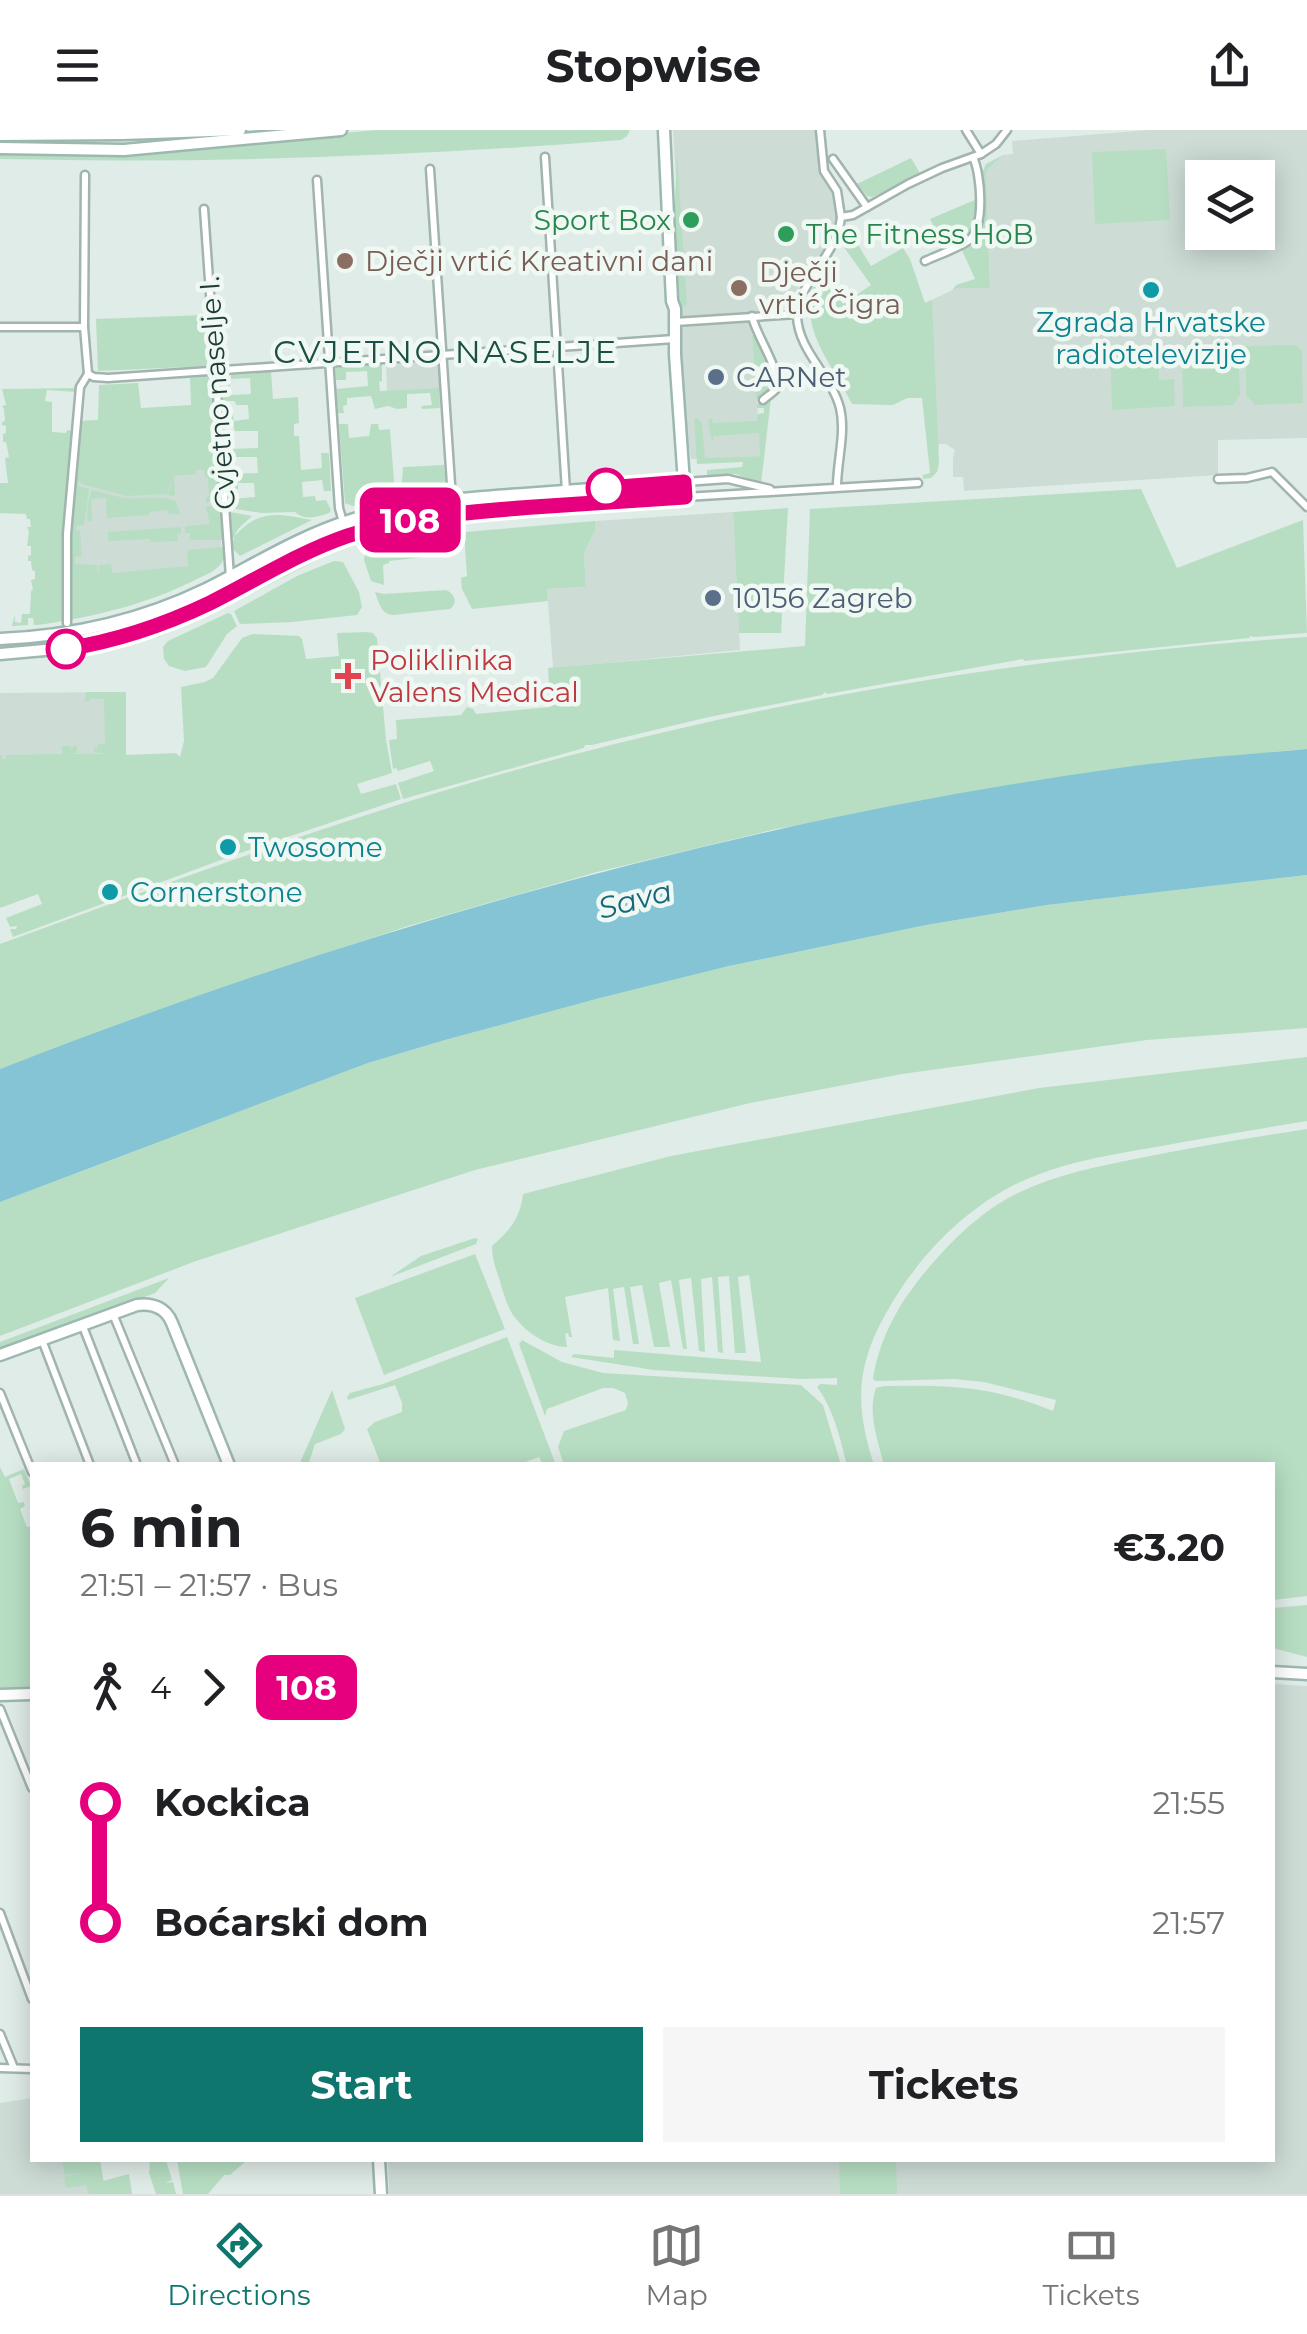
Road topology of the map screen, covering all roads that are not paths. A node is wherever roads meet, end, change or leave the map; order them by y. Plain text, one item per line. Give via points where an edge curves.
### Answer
1 (240, 130) edge
2 (342, 130) edge
3 (664, 130) edge
4 (820, 130) edge
5 (966, 130) edge
6 (1007, 130) edge
7 (0, 135) edge
8 (0, 148) edge
9 (977, 156) junction
10 (546, 158) dead end
11 (833, 160) dead end
12 (430, 169) dead end
13 (85, 175) dead end
14 (318, 180) dead end
15 (867, 207) junction
16 (204, 209) dead end
17 (841, 217) junction
18 (925, 261) dead end
19 (672, 301) junction
20 (798, 314) junction
21 (752, 316) junction
22 (675, 322) junction
23 (0, 327) edge
24 (84, 327) junction
25 (674, 339) junction
26 (558, 347) junction
27 (442, 354) junction
28 (329, 362) junction
29 (215, 370) junction
30 (88, 374) junction
31 (763, 400) dead end
32 (1218, 479) dead end
33 (684, 482) junction
34 (918, 483) dead end
35 (837, 486) junction
36 (781, 490) junction
37 (566, 491) junction
38 (685, 497) junction
39 (452, 499) junction
40 (1307, 507) edge
41 (343, 522) junction
42 (347, 536) junction
43 (230, 576) junction
44 (67, 623) dead end
45 (0, 639) edge
46 (0, 654) edge
47 (113, 1313) junction
48 (82, 1324) junction
49 (41, 1339) junction
50 (0, 1354) edge
51 (0, 1393) edge
52 (89, 1462) edge
53 (136, 1462) edge
54 (174, 1462) edge
55 (228, 1462) edge
56 (30, 1467) edge
57 (1275, 1672) edge
58 (1307, 1674) edge
59 (30, 1694) edge
60 (0, 1695) edge
61 (0, 1709) edge
62 (30, 1783) edge
63 (0, 1913) edge
64 (30, 1994) edge
65 (0, 2034) edge
66 (0, 2068) edge
67 (14, 2068) junction
68 (30, 2069) edge
69 (379, 2162) edge
70 (381, 2194) edge

1 - 7 street
2 - 8 street via 124,150
3 - 19 street
4 - 17 street via 824,171 837,191
5 - 9 street
6 - 9 street
9 - 15 street
9 - 18 street via 975,234
10 - 26 street
11 - 15 street
12 - 27 street
13 - 24 street
14 - 28 street
15 - 17 street
16 - 29 street, Cvjetno naselje I.
17 - 20 street
19 - 22 street
19 - 25 street
20 - 21 street
20 - 35 street via 802,338 840,408
21 - 22 street
21 - 31 street via 778,379
22 - 25 street
23 - 24 street
24 - 30 street
25 - 26 street
25 - 33 street
26 - 27 street
26 - 37 street
27 - 28 street
27 - 39 street
28 - 29 street
28 - 41 street
29 - 30 street
29 - 43 street, Cvjetno naselje I.
30 - 44 street via 80,387 68,528
32 - 40 street via 1272,472
33 - 36 street via 736,480
33 - 37 street
33 - 38 street
34 - 35 street
35 - 36 street
36 - 38 street
37 - 39 street
38 - 42 street via 453,514
39 - 41 street
41 - 42 street
41 - 43 street
42 - 46 street via 148,629 78,647
43 - 45 street via 128,620
47 - 48 street
47 - 54 street
47 - 55 street via 144,1304 170,1316
48 - 49 street
48 - 53 street
49 - 50 street
49 - 52 street
51 - 56 street
57 - 58 street
59 - 60 street
61 - 62 street
63 - 64 street
65 - 67 street
66 - 67 street
67 - 68 street
69 - 70 street

